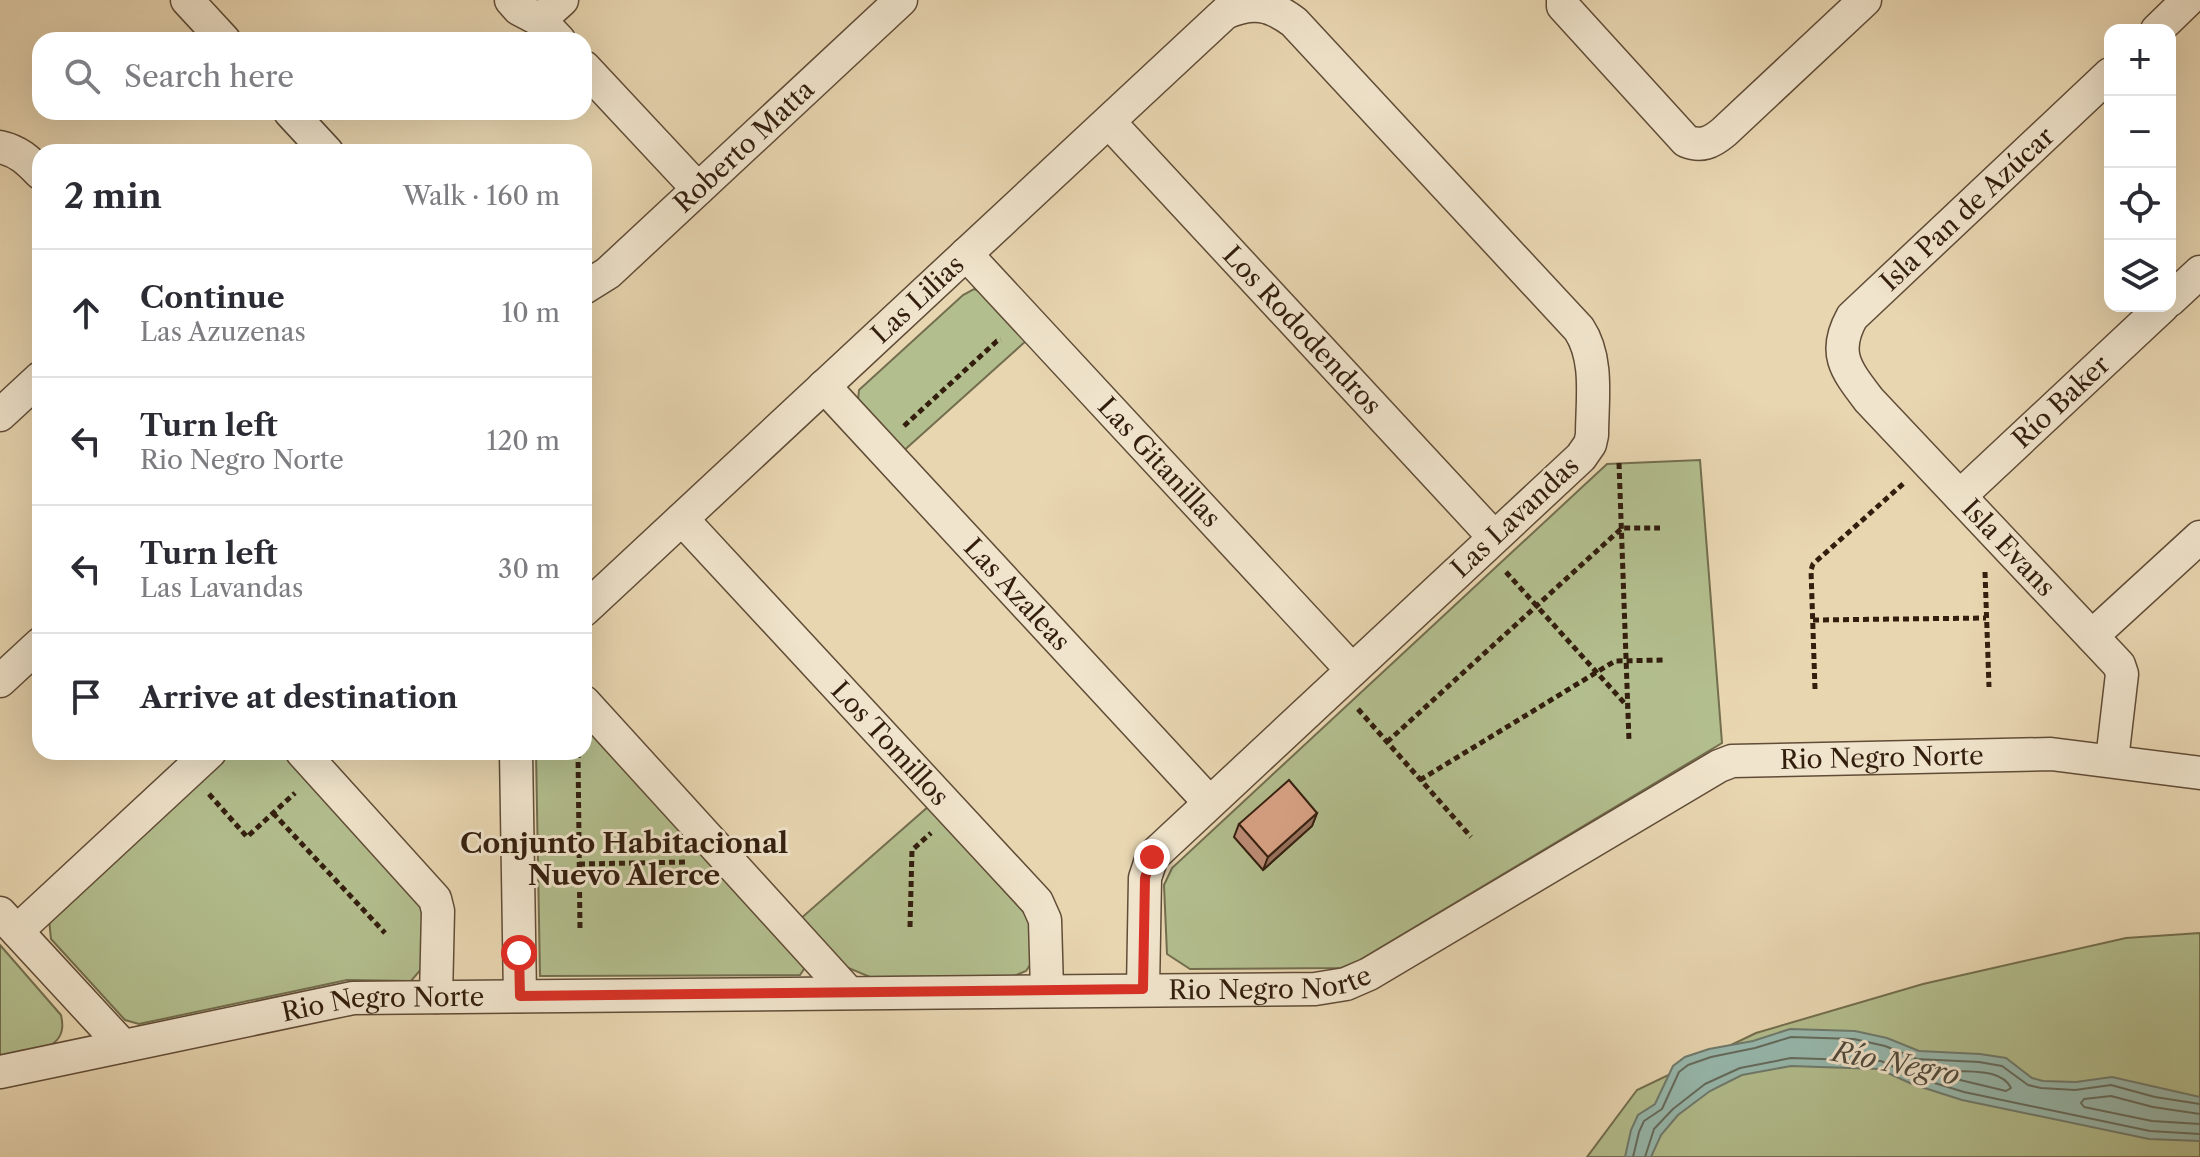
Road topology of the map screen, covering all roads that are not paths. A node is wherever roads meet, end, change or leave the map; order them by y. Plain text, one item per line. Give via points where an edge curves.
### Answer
1 (187, 0) edge
2 (511, 0) edge
3 (901, 0) edge
4 (1563, 0) edge
5 (1865, 0) edge
6 (2188, 0) edge
7 (1261, 6) joint
8 (554, 20) edge
9 (2163, 24) edge
10 (217, 32) edge
11 (592, 76) edge
12 (2104, 80) edge
13 (297, 120) edge
14 (1109, 122) junction
15 (320, 144) edge
16 (0, 147) edge
17 (32, 165) edge
18 (698, 189) junction
19 (966, 254) junction
20 (2200, 272) edge
21 (592, 283) edge
22 (2176, 294) edge
23 (2157, 312) edge
24 (1842, 354) joint
25 (32, 385) edge
26 (824, 386) junction
27 (0, 415) edge
28 (1960, 496) junction
29 (682, 519) junction
30 (2200, 537) edge
31 (1489, 542) junction
32 (592, 603) edge
33 (2092, 636) junction
34 (32, 651) edge
35 (1344, 677) junction
36 (0, 681) edge
37 (592, 711) edge
38 (516, 760) edge
39 (2112, 760) junction
40 (200, 762) edge
41 (310, 762) edge
42 (2200, 773) edge
43 (1209, 802) junction
44 (8, 922) edge
45 (1143, 989) junction
46 (1047, 990) junction
47 (848, 992) junction
48 (520, 996) junction
49 (436, 997) junction
50 (123, 1046) junction
51 (0, 1072) edge

1 - 10 street
2 - 8 street via 519,9
3 - 18 street, Roberto Matta
4 - 5 street via 1563,6 1695,145 1713,141
6 - 9 street
7 - 14 street, Las Lilias via 1225,13
7 - 31 street, Las Lavandas via 1294,22 1579,329 1590,354 1590,444
11 - 18 street
12 - 24 street, Isla Pan de Azúcar via 1852,317 1844,331
13 - 15 street
14 - 19 street, Las Lilias
14 - 31 street, Los Rododendros
16 - 17 street
18 - 21 street, Roberto Matta
19 - 26 street, Las Lilias
19 - 35 street, Las Gitanillas
20 - 22 street
23 - 28 street, Río Baker
24 - 28 street, Isla Evans via 1851,378 1869,400
25 - 27 street
26 - 29 street, Las Lilias
26 - 43 street, Las Azaleas
28 - 33 street, Isla Evans
29 - 32 street, Las Lilias
29 - 46 street, Los Tomillos via 1042,910
30 - 33 street
31 - 35 street, Las Lavandas
33 - 39 street, Isla Evans via 2122,674
34 - 36 street
35 - 43 street, Las Lavandas
37 - 47 street
38 - 48 street
39 - 42 street, Rio Negro Norte
39 - 45 street, Rio Negro Norte via 2051,754 1732,761 1346,984 1315,989
40 - 44 street
41 - 49 street via 435,899
43 - 45 street, Las Lavandas via 1149,863
44 - 50 street
45 - 46 street, Rio Negro Norte
46 - 47 street, Rio Negro Norte
47 - 48 street, Rio Negro Norte
48 - 49 street, Rio Negro Norte
49 - 50 street, Rio Negro Norte via 353,998
50 - 51 street, Rio Negro Norte

